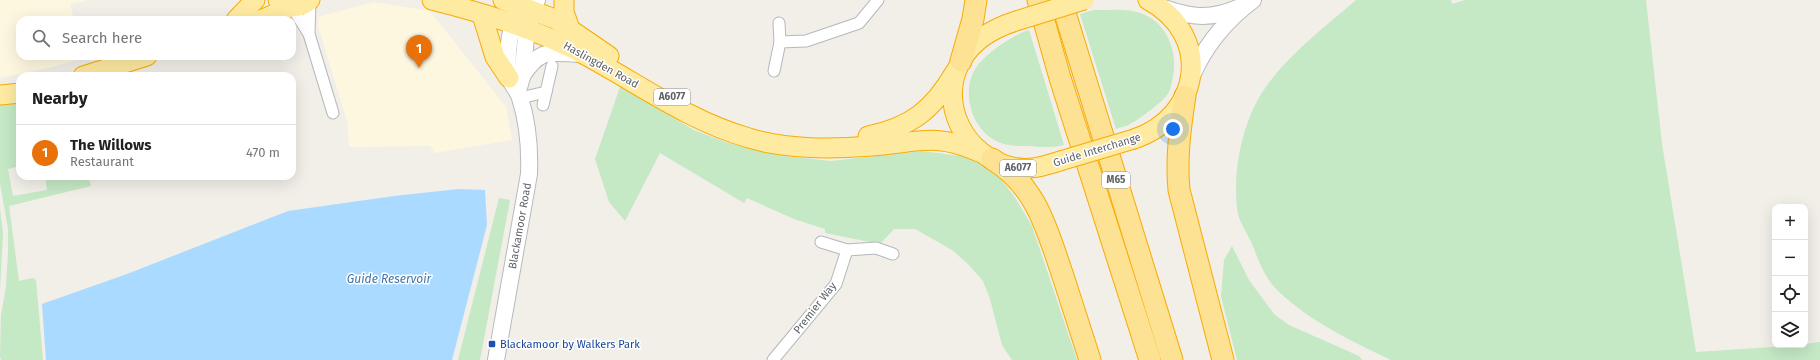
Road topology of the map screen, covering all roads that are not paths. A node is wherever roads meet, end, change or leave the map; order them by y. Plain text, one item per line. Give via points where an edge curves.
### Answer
1 (255, 0) edge
2 (310, 0) edge
3 (432, 0) edge
4 (564, 0) edge
5 (878, 0) edge
6 (976, 0) edge
7 (1038, 0) edge
8 (1061, 0) edge
9 (1084, 0) edge
10 (1251, 2) edge
11 (1153, 3) edge
12 (287, 5) edge
13 (521, 10) edge
14 (482, 15) junction
15 (240, 16) edge
16 (268, 16) edge
17 (295, 16) edge
18 (296, 17) edge
19 (779, 23) dead end
20 (570, 29) junction
21 (309, 34) junction
22 (780, 42) junction
23 (584, 54) junction
24 (134, 60) edge
25 (552, 66) dead end
26 (958, 67) junction
27 (774, 71) dead end
28 (96, 72) edge
29 (517, 86) junction
30 (1188, 87) junction
31 (546, 92) junction
32 (16, 93) edge
33 (0, 95) edge
34 (543, 105) dead end
35 (333, 113) dead end
36 (985, 156) junction
37 (821, 242) dead end
38 (847, 250) junction
39 (893, 254) dead end
40 (496, 360) edge
41 (773, 360) edge
42 (1090, 360) edge
43 (1150, 360) edge
44 (1172, 360) edge
45 (1223, 360) edge

1 - 15 highway
2 - 12 highway via 302,6
2 - 21 street
3 - 14 highway, Haslingden Road / A6077
4 - 20 highway via 564,12
5 - 22 street via 859,23 806,41
6 - 26 highway via 973,19
7 - 43 highway, M65 via 1060,78
8 - 44 highway, M65
9 - 26 highway, A6077, bridge via 990,31 971,48
10 - 11 main road via 1221,14 1205,17 1190,16
10 - 30 main road via 1214,38 1201,58
11 - 30 highway via 1177,24 1186,38 1190,54
12 - 16 highway
12 - 17 street
13 - 14 highway, Haslingden Road / A6077
13 - 20 highway, Haslingden Road / A6077 via 555,19
13 - 23 highway, Haslingden Road / A6077
13 - 29 main road, Blackamoor Road via 508,49
14 - 29 highway via 495,57
18 - 21 street
19 - 22 street
20 - 26 highway, Haslingden Road / A6077 via 680,102 724,121 788,137 864,137 906,124 926,112 941,96
21 - 35 street
22 - 27 street
23 - 29 main road via 553,53 540,56 531,63
23 - 36 highway, Haslingden Road / A6077 via 671,105 720,129 751,139 827,148 931,139 954,142
24 - 28 highway
25 - 31 street
26 - 36 highway via 953,94 956,116 966,136
29 - 31 street
29 - 40 main road, Blackamoor Road via 526,121 529,174
30 - 36 highway, Guide Interchange / A6077, bridge via 1172,116 1147,134 1134,139 1044,166 1021,168 1005,165
30 - 45 highway via 1179,137 1179,190
31 - 34 street
32 - 33 highway
36 - 42 highway via 1006,169 1021,184 1042,214
37 - 38 street
38 - 39 street via 876,248
38 - 41 street, Premier Way via 836,284

